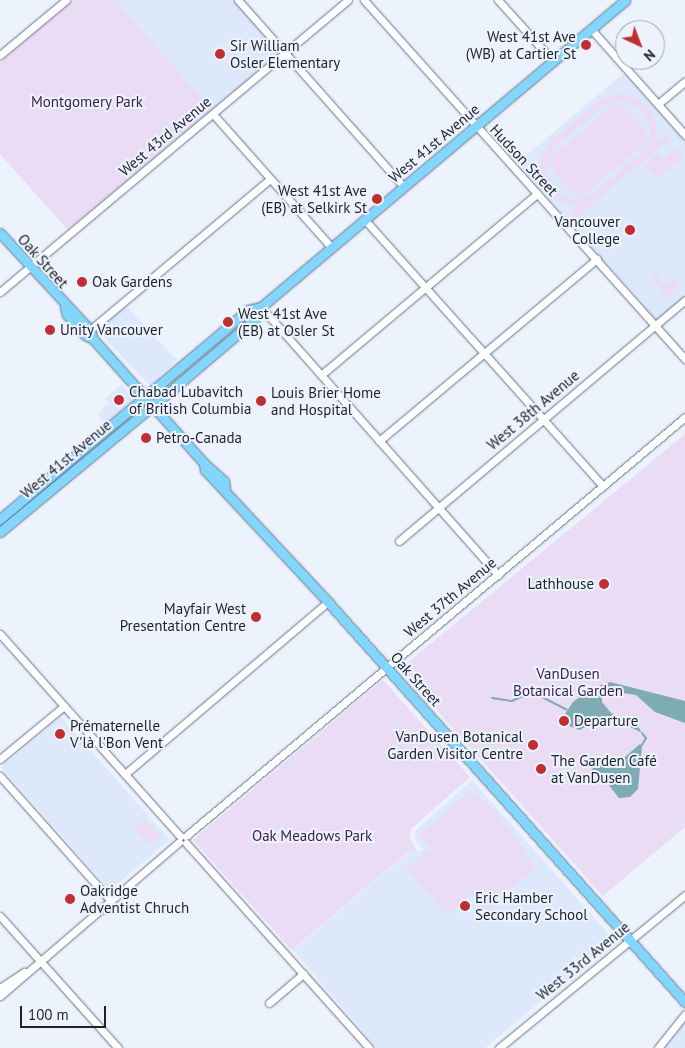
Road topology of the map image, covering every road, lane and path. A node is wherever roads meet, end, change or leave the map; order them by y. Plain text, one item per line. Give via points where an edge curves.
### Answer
1 (66, 0) edge
2 (238, 0) edge
3 (348, 0) edge
4 (364, 0) edge
5 (498, 0) edge
6 (625, 0) edge
7 (591, 29) junction
8 (285, 53) junction
9 (0, 55) edge
10 (553, 62) junction
11 (685, 81) edge
12 (658, 104) junction
13 (212, 114) junction
14 (476, 126) junction
15 (685, 135) edge
16 (270, 179) junction
17 (404, 187) junction
18 (537, 194) junction
19 (365, 220) junction
20 (0, 233) edge
21 (332, 248) junction
22 (596, 259) junction
23 (30, 267) junction
24 (426, 287) junction
25 (0, 292) edge
26 (685, 300) edge
27 (261, 307) junction
28 (655, 326) junction
29 (92, 335) junction
30 (484, 353) junction
31 (685, 360) edge
32 (321, 375) junction
33 (145, 397) junction
34 (153, 406) junction
35 (685, 417) edge
36 (544, 420) junction
37 (379, 441) junction
38 (85, 447) junction
39 (94, 458) junction
40 (603, 486) junction
41 (439, 508) junction
42 (1, 518) edge
43 (10, 528) junction
44 (0, 532) edge
45 (399, 541) dead end
46 (498, 575) junction
47 (328, 602) junction
48 (0, 634) edge
49 (388, 668) junction
50 (64, 706) junction
51 (0, 759) edge
52 (125, 774) junction
53 (0, 776) edge
54 (183, 839) junction
55 (685, 896) edge
56 (110, 900) junction
57 (0, 916) edge
58 (630, 941) junction
59 (39, 960) junction
60 (24, 972) junction
61 (303, 974) junction
62 (0, 988) edge
63 (0, 996) edge
64 (685, 1002) edge
65 (269, 1003) dead end
66 (685, 1014) edge
67 (118, 1048) edge
68 (369, 1048) edge
69 (499, 1048) edge
70 (658, 1048) edge

1 - 9 street
2 - 8 street
3 - 8 street, West 43rd Avenue
4 - 14 street, Hudson Street
5 - 10 street
6 - 7 main road, West 41st Avenue
7 - 10 main road, West 41st Avenue
7 - 12 street
8 - 13 street, West 43rd Avenue
8 - 17 street
10 - 14 main road, West 41st Avenue
11 - 12 street
12 - 15 street
13 - 16 street
13 - 23 street, West 43rd Avenue
14 - 17 main road, West 41st Avenue
14 - 18 street, Hudson Street
16 - 21 street
16 - 29 street
17 - 19 main road, West 41st Avenue
18 - 22 street, Hudson Street
18 - 24 street
19 - 21 main road, West 41st Avenue
19 - 24 street
20 - 23 main road, Oak Street
21 - 27 main road, West 41st Avenue
22 - 28 street, Hudson Street
22 - 30 street
23 - 25 street, West 43rd Avenue
23 - 29 main road, Oak Street via 85,335
24 - 30 street
24 - 32 street
26 - 28 street, West 38th Avenue
27 - 32 street
27 - 33 main road, West 41st Avenue via 248,310
27 - 34 main road, West 41st Avenue via 255,318
28 - 31 street, Hudson Street
28 - 36 street, West 38th Avenue
29 - 33 main road, Oak Street
30 - 36 street
30 - 37 street
32 - 37 street
33 - 34 main road, Oak Street
33 - 38 main road, West 41st Avenue
34 - 39 main road, West 41st Avenue
34 - 47 main road, Oak Street via 224,481 225,488
35 - 40 street, West 37th Avenue
36 - 40 street
36 - 41 street, West 38th Avenue
37 - 41 street
38 - 39 main road
38 - 42 main road, West 41st Avenue
39 - 43 main road, West 41st Avenue
40 - 46 street, West 37th Avenue
41 - 45 street, West 38th Avenue
41 - 46 street
42 - 43 main road
43 - 44 main road, West 41st Avenue
46 - 49 street, West 37th Avenue
47 - 49 main road, Oak Street
47 - 52 street
48 - 50 street
49 - 54 street, West 37th Avenue
49 - 58 main road, Oak Street
50 - 51 street
50 - 52 street
52 - 54 street
53 - 56 street
54 - 56 street, West 37th Avenue
54 - 61 street
55 - 58 street, West 33rd Avenue
56 - 59 street, West 37th Avenue
57 - 59 street
58 - 64 main road, Oak Street
58 - 69 street, West 33rd Avenue
59 - 60 street, West 37th Avenue
59 - 67 street
60 - 62 street, West 37th Avenue
60 - 63 street, West 37th Avenue
61 - 65 street
61 - 68 street
66 - 70 street

